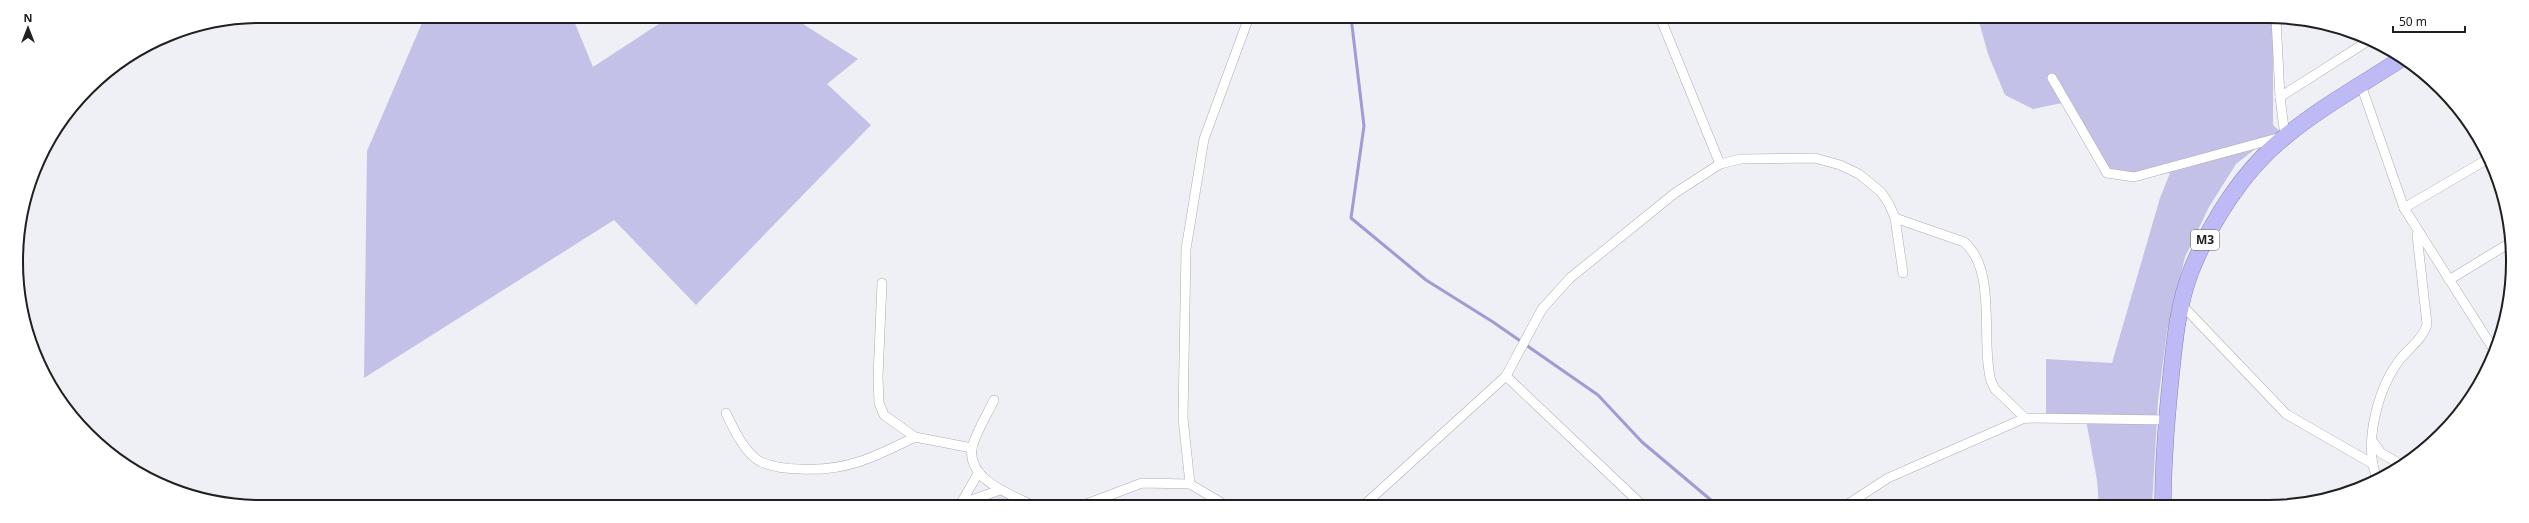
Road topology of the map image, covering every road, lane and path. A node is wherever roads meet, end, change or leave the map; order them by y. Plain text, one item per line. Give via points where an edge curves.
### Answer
1 (1247, 23) edge
2 (1662, 23) edge
3 (2276, 24) edge
4 (2364, 44) edge
5 (2397, 61) edge
6 (2052, 78) dead end
7 (2361, 85) junction
8 (2280, 97) junction
9 (2285, 136) junction
10 (2484, 161) edge
11 (1720, 164) junction
12 (2404, 208) junction
13 (1895, 218) junction
14 (2417, 231) junction
15 (2505, 246) edge
16 (1903, 273) dead end
17 (2449, 280) junction
18 (882, 283) dead end
19 (2181, 304) junction
20 (2491, 345) edge
21 (1506, 376) junction
22 (994, 400) dead end
23 (726, 413) dead end
24 (2025, 418) junction
25 (2167, 420) junction
26 (915, 437) junction
27 (2373, 442) junction
28 (972, 448) junction
29 (2386, 456) junction
30 (2373, 462) junction
31 (2397, 462) edge
32 (979, 472) junction
33 (2376, 473) edge
34 (1190, 484) junction
35 (1000, 490) junction
36 (962, 500) edge
37 (971, 500) edge
38 (1021, 500) edge
39 (1096, 500) edge
40 (1217, 500) edge
41 (1370, 500) edge
42 (1637, 500) edge
43 (1854, 500) edge
44 (2163, 500) edge

1 - 34 street via 1204,139 1186,249 1183,418
2 - 11 street
3 - 8 street
4 - 8 street
5 - 7 highway, M3
6 - 9 street via 2107,173 2134,176
7 - 9 highway, M3
7 - 12 street
8 - 9 street
9 - 19 highway, M3 via 2250,172 2226,206 2194,265
10 - 12 street
11 - 13 street via 1741,159 1771,158 1815,158 1840,164 1859,174 1881,192
11 - 21 street via 1675,193 1570,278 1542,309
12 - 14 street
13 - 16 street
13 - 24 street via 1964,242 1971,248 1982,275 1991,381 1995,389
14 - 17 street
14 - 27 street via 2427,324 2425,331 2400,359 2390,377 2375,418
15 - 17 street
17 - 20 street
18 - 26 street via 879,403 884,415
19 - 25 highway, M3
19 - 30 street via 2286,414
21 - 41 street
21 - 42 street
22 - 28 street
23 - 26 street via 736,436 760,462 786,469 820,470 852,465
24 - 25 street
24 - 43 street via 1888,478
25 - 44 highway, M3
26 - 28 street
27 - 29 street
27 - 30 street
28 - 32 street
29 - 30 street
29 - 31 street
30 - 33 street
32 - 35 street
32 - 36 street
34 - 39 street via 1142,483
34 - 40 street
35 - 37 street
35 - 38 street

